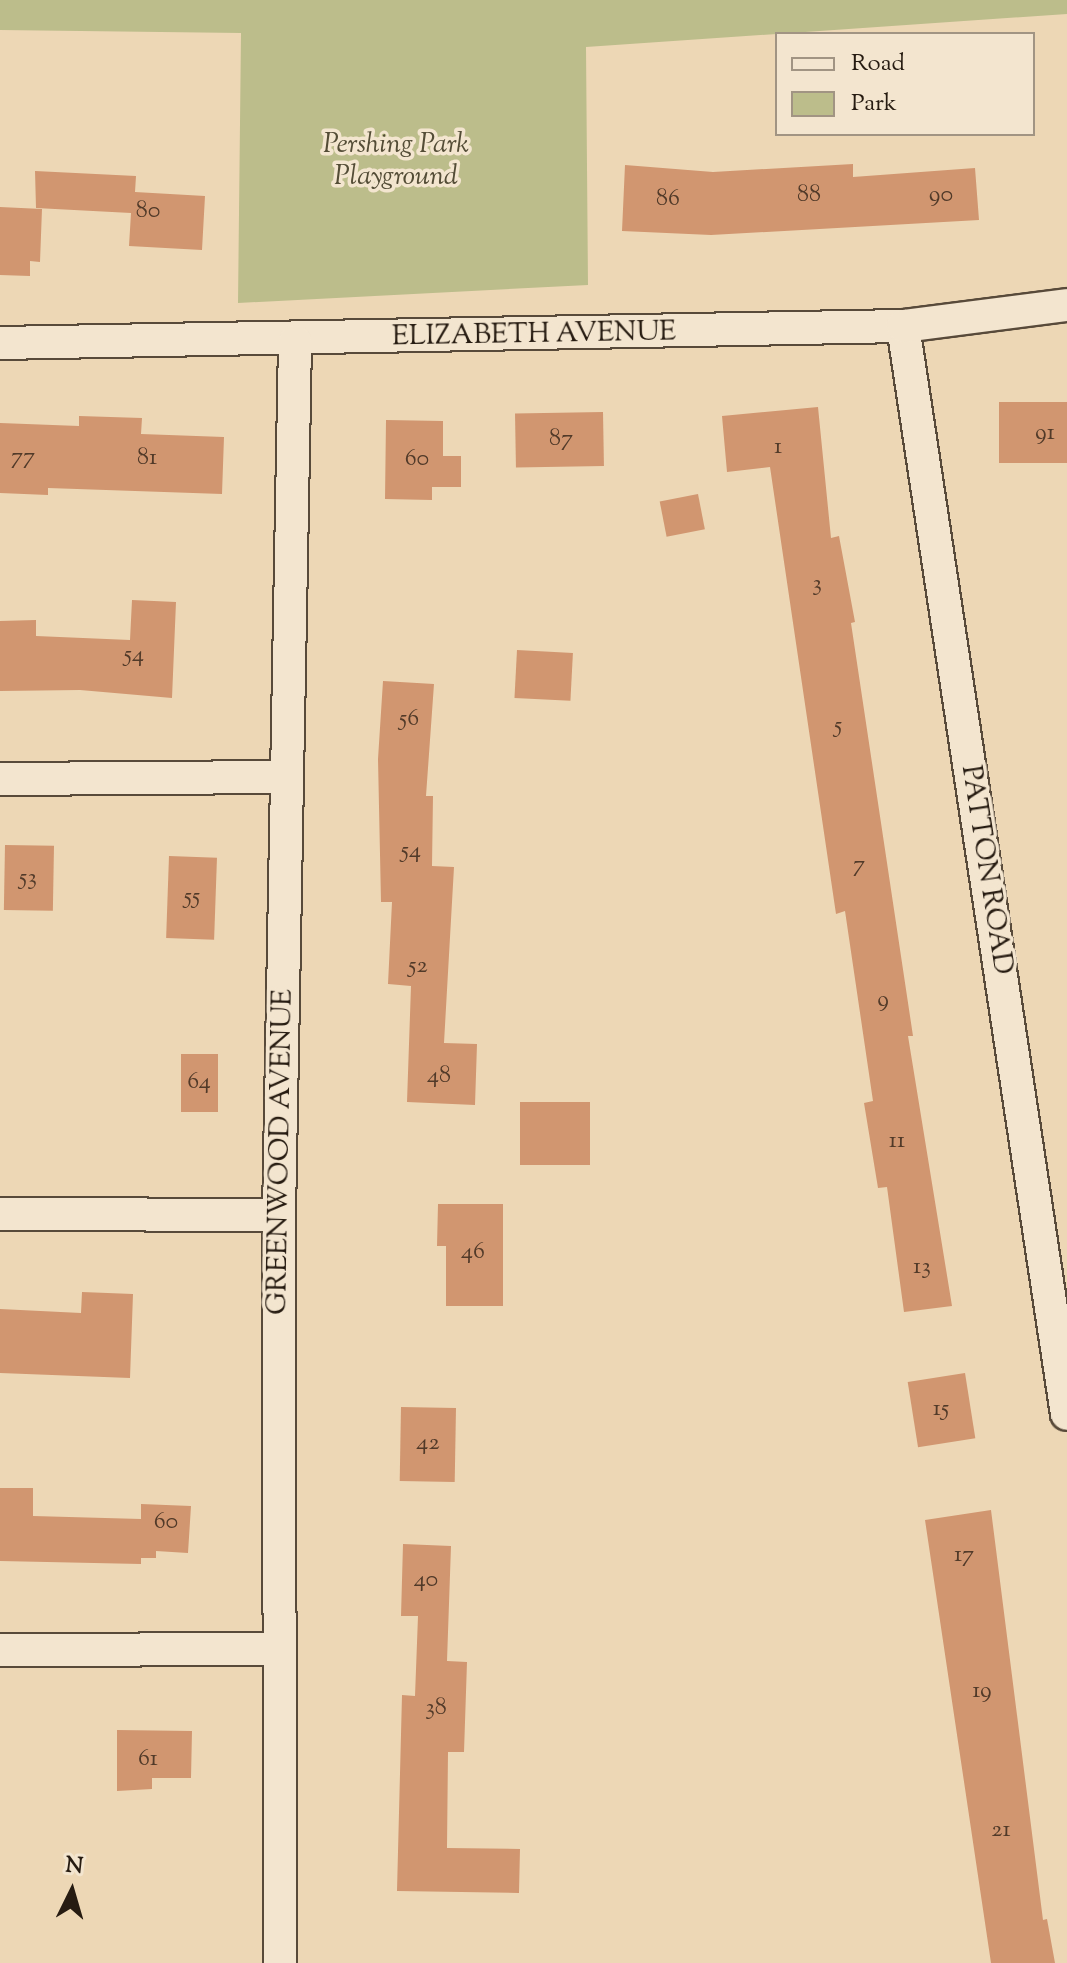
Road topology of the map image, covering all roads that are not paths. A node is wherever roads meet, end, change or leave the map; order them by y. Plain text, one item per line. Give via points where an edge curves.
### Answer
1 (1067, 305) edge
2 (903, 326) junction
3 (295, 341) junction
4 (0, 343) edge
5 (287, 777) junction
6 (0, 779) edge
7 (0, 1214) edge
8 (279, 1215) junction
9 (1058, 1295) edge
10 (1067, 1414) edge
11 (280, 1649) junction
12 (0, 1650) edge
13 (280, 1963) edge

1 - 2 street, ELIZABETH AVENUE
2 - 3 street, ELIZABETH AVENUE
2 - 9 street, PATTON ROAD
3 - 4 street, ELIZABETH AVENUE
3 - 5 street, GREENWOOD AVENUE
5 - 6 street
5 - 8 street, GREENWOOD AVENUE
7 - 8 street
8 - 11 street, GREENWOOD AVENUE
9 - 10 street, PATTON ROAD
11 - 12 street
11 - 13 street, GREENWOOD AVENUE

